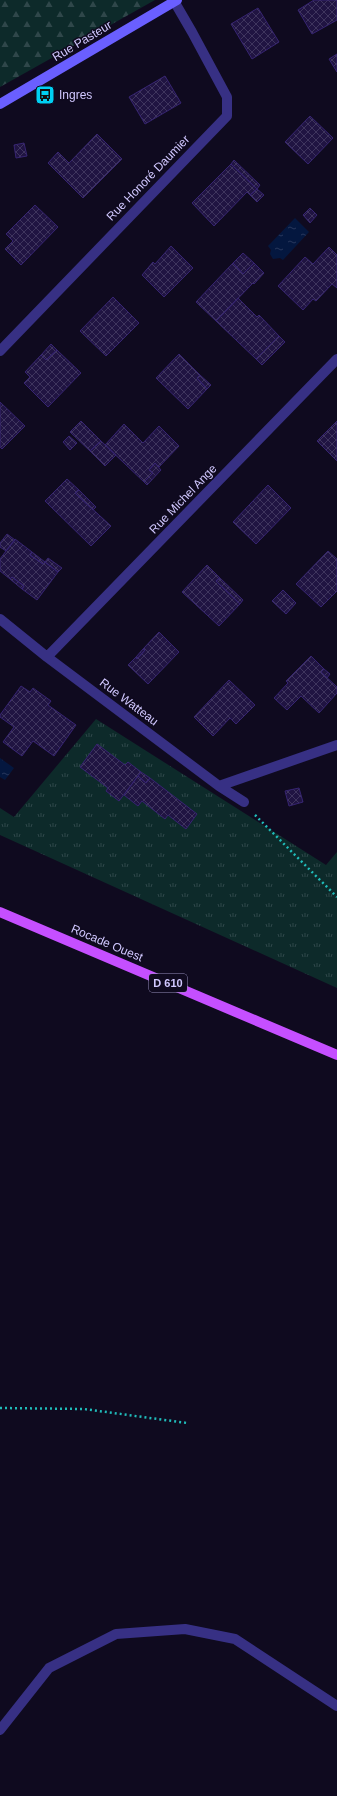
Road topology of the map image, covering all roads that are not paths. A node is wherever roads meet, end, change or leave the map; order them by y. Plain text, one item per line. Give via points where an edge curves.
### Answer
1 (175, 1) edge
2 (0, 104) edge
3 (0, 352) edge
4 (337, 359) edge
5 (0, 619) edge
6 (47, 657) junction
7 (337, 745) edge
8 (220, 786) junction
9 (244, 802) dead end
10 (0, 912) edge
11 (337, 1055) edge
12 (337, 1706) edge
13 (0, 1730) edge

1 - 2 street, Rue Pasteur
1 - 3 street, Rue Honoré Daumier via 227,97 227,116
4 - 6 street, Rue Michel Ange
5 - 6 street, Rue Watteau
6 - 8 street, Rue Watteau
7 - 8 street
8 - 9 street, Rue Watteau
10 - 11 main road, Rocade Ouest / D 610
12 - 13 street via 235,1639 185,1629 116,1634 49,1668

